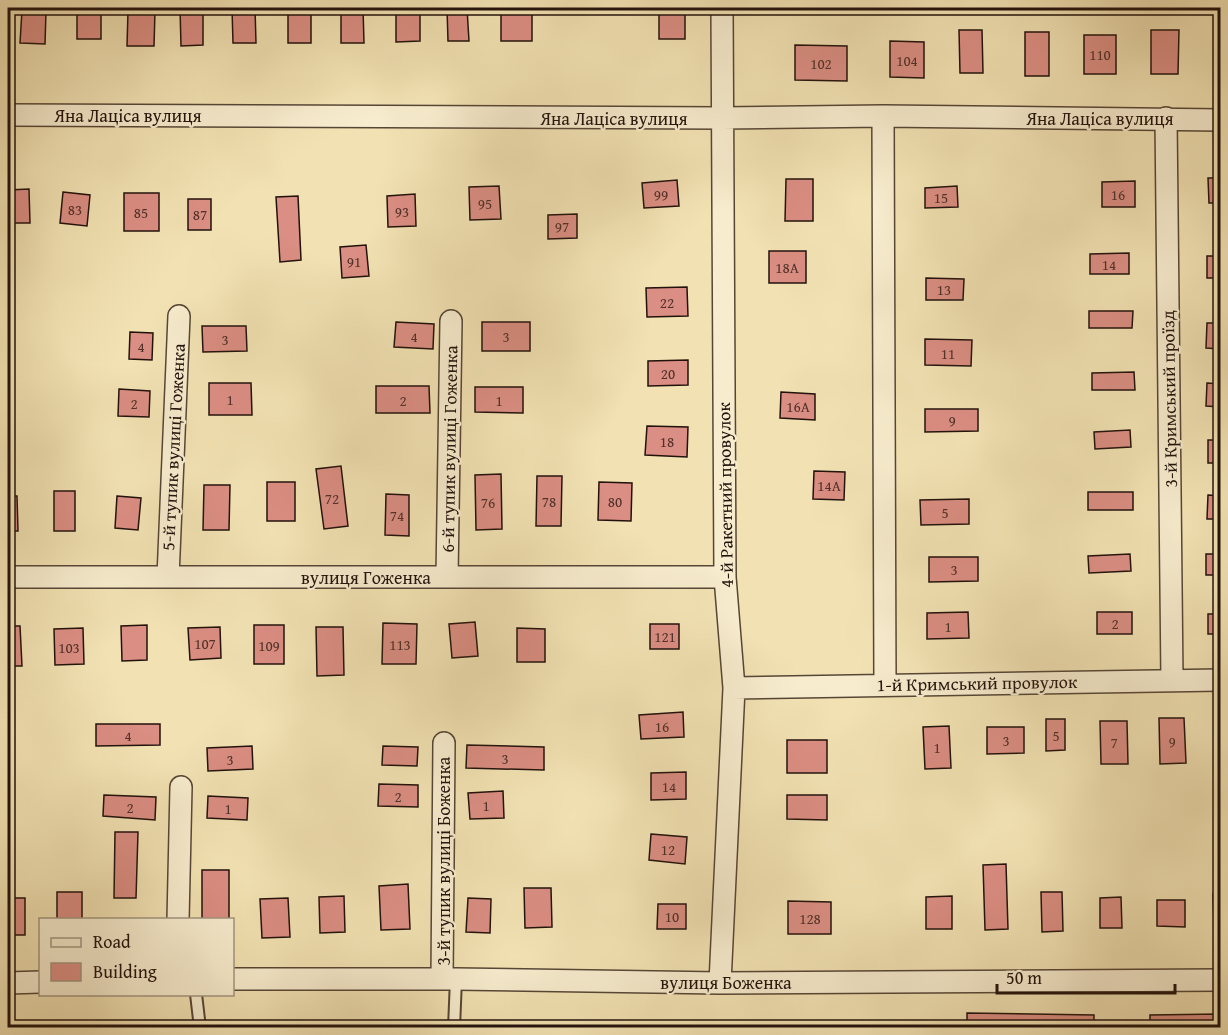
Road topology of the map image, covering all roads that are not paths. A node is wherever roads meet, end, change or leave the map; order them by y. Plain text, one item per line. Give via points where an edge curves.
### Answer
1 (722, 8) edge
2 (8, 115) edge
3 (883, 116) junction
4 (722, 118) junction
5 (1166, 118) junction
6 (1221, 120) edge
7 (179, 316) dead end
8 (451, 321) dead end
9 (8, 577) edge
10 (168, 577) junction
11 (447, 577) junction
12 (724, 577) junction
13 (1172, 680) junction
14 (1221, 680) edge
15 (885, 684) junction
16 (734, 688) junction
17 (444, 743) dead end
18 (181, 787) dead end
19 (178, 918) edge
20 (234, 979) edge
21 (449, 979) junction
22 (1221, 980) edge
23 (39, 982) edge
24 (8, 983) edge
25 (720, 983) junction
26 (196, 996) edge
27 (200, 1028) edge
28 (454, 1028) edge

1 - 4 street, 4-й Ракетний провулок
2 - 4 street, Яна Лаціса вулиця
3 - 4 street, Яна Лаціса вулиця
3 - 5 street, Яна Лаціса вулиця
3 - 15 street
4 - 12 street, 4-й Ракетний провулок
5 - 6 street, Яна Лаціса вулиця
5 - 13 street, 3-й Кримський проїзд
7 - 10 street, 5-й тупик вулиці Гоженка
8 - 11 street, 6-й тупик вулиці Гоженка
9 - 10 street, вулиця Гоженка
10 - 11 street, вулиця Гоженка
11 - 12 street, вулиця Гоженка
12 - 16 street, 4-й Ракетний провулок
13 - 14 street, 1-й Кримський провулок
13 - 15 street, 1-й Кримський провулок
15 - 16 street, 1-й Кримський провулок
16 - 25 street, 4-й Ракетний провулок
17 - 21 street, 3-й тупик вулиці Боженка
18 - 19 street
20 - 21 street, вулиця Боженка
21 - 25 street, вулиця Боженка
21 - 28 lane
22 - 25 street, вулиця Боженка
23 - 24 street
26 - 27 lane

